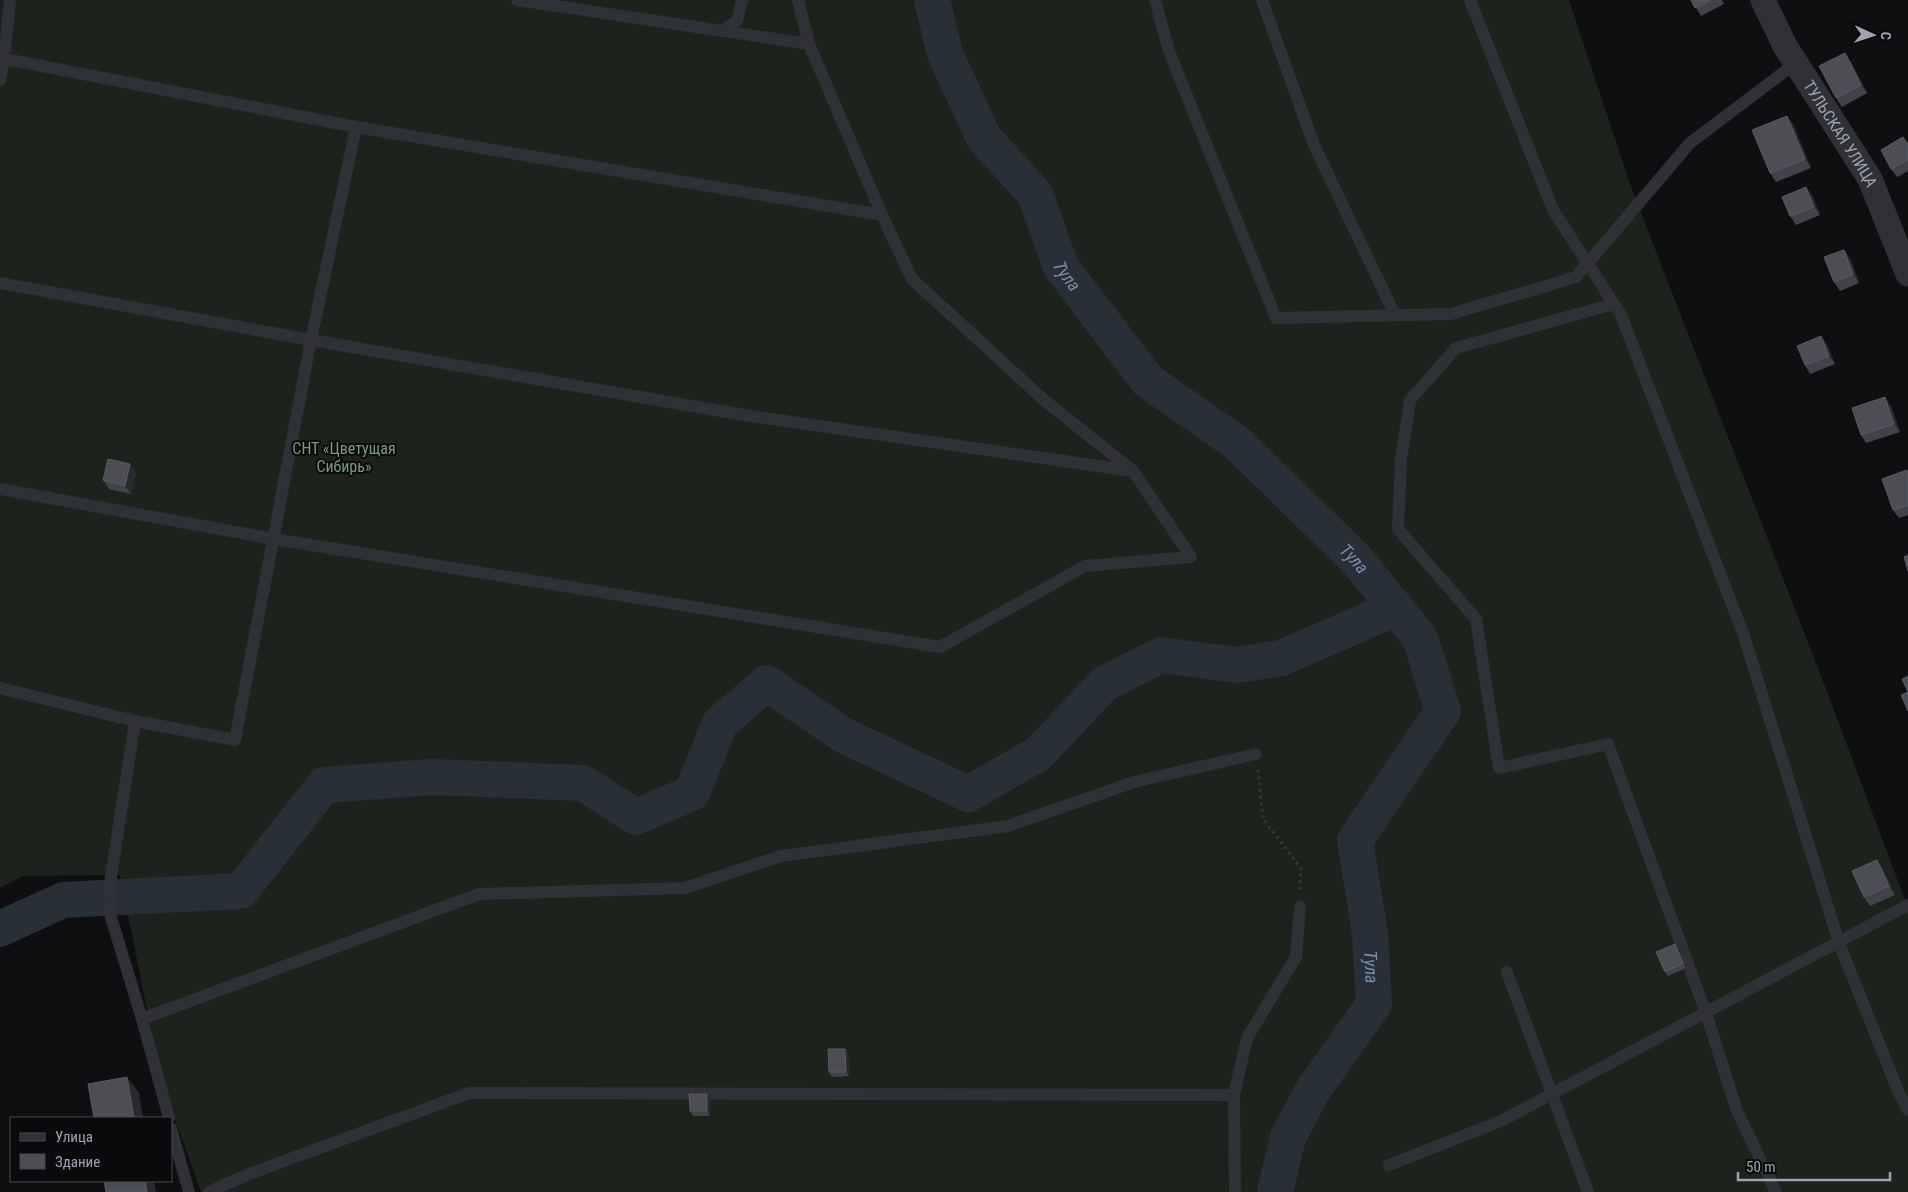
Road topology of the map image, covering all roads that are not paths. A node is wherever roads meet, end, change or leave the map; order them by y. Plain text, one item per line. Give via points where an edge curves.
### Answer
1 (10, 0) edge
2 (517, 0) edge
3 (742, 0) edge
4 (798, 0) edge
5 (1155, 0) edge
6 (1262, 0) edge
7 (1470, 0) edge
8 (1763, 0) edge
9 (722, 31) junction
10 (809, 44) junction
11 (2, 59) edge
12 (1796, 63) junction
13 (0, 80) edge
14 (356, 126) junction
15 (882, 215) junction
16 (1588, 263) junction
17 (1908, 274) edge
18 (0, 283) edge
19 (1614, 304) junction
20 (1395, 315) junction
21 (311, 340) junction
22 (1133, 471) junction
23 (0, 489) edge
24 (274, 539) junction
25 (0, 688) edge
26 (135, 721) junction
27 (1256, 754) road end
28 (1908, 905) edge
29 (1300, 907) road end
30 (1839, 942) junction
31 (1507, 972) dead end
32 (1706, 1013) junction
33 (142, 1019) junction
34 (1551, 1094) junction
35 (1234, 1096) junction
36 (1908, 1110) edge
37 (169, 1117) edge
38 (172, 1132) edge
39 (1389, 1165) dead end
40 (189, 1192) edge
41 (209, 1192) edge
42 (1235, 1192) edge
43 (1588, 1192) edge
44 (1776, 1192) edge

1 - 11 lane
2 - 9 lane
3 - 9 lane via 737,21
4 - 10 lane
5 - 20 lane via 1169,51 1276,318
6 - 20 lane via 1314,145
7 - 16 lane via 1553,210
8 - 12 street, ТУЛЬСКАЯ УЛИЦА
9 - 10 lane
10 - 15 lane
11 - 13 lane
11 - 14 lane
12 - 16 lane via 1690,143
12 - 17 street, ТУЛЬСКАЯ УЛИЦА via 1870,179
14 - 15 lane
14 - 21 lane
15 - 22 lane via 912,279 1044,400
16 - 19 lane
16 - 20 lane via 1576,277 1452,314
18 - 21 lane
19 - 30 lane via 1621,315 1744,636
19 - 32 lane via 1456,348 1410,400 1401,460 1398,529 1476,619 1499,768 1608,744
21 - 22 lane via 744,415
21 - 24 lane
22 - 24 lane via 1191,557 1085,566 940,647
23 - 24 lane
24 - 26 lane via 235,740
25 - 26 lane
26 - 33 lane via 111,877 110,914
27 - 33 lane via 1134,782 1008,826 781,856 685,888 479,894
28 - 30 lane
29 - 35 lane via 1296,957 1247,1038
30 - 32 lane
30 - 36 lane
31 - 34 lane
32 - 34 lane
32 - 44 lane via 1738,1111
33 - 37 lane
34 - 39 lane via 1501,1121
34 - 43 lane
35 - 41 lane via 469,1093 249,1174
35 - 42 lane
38 - 40 lane

